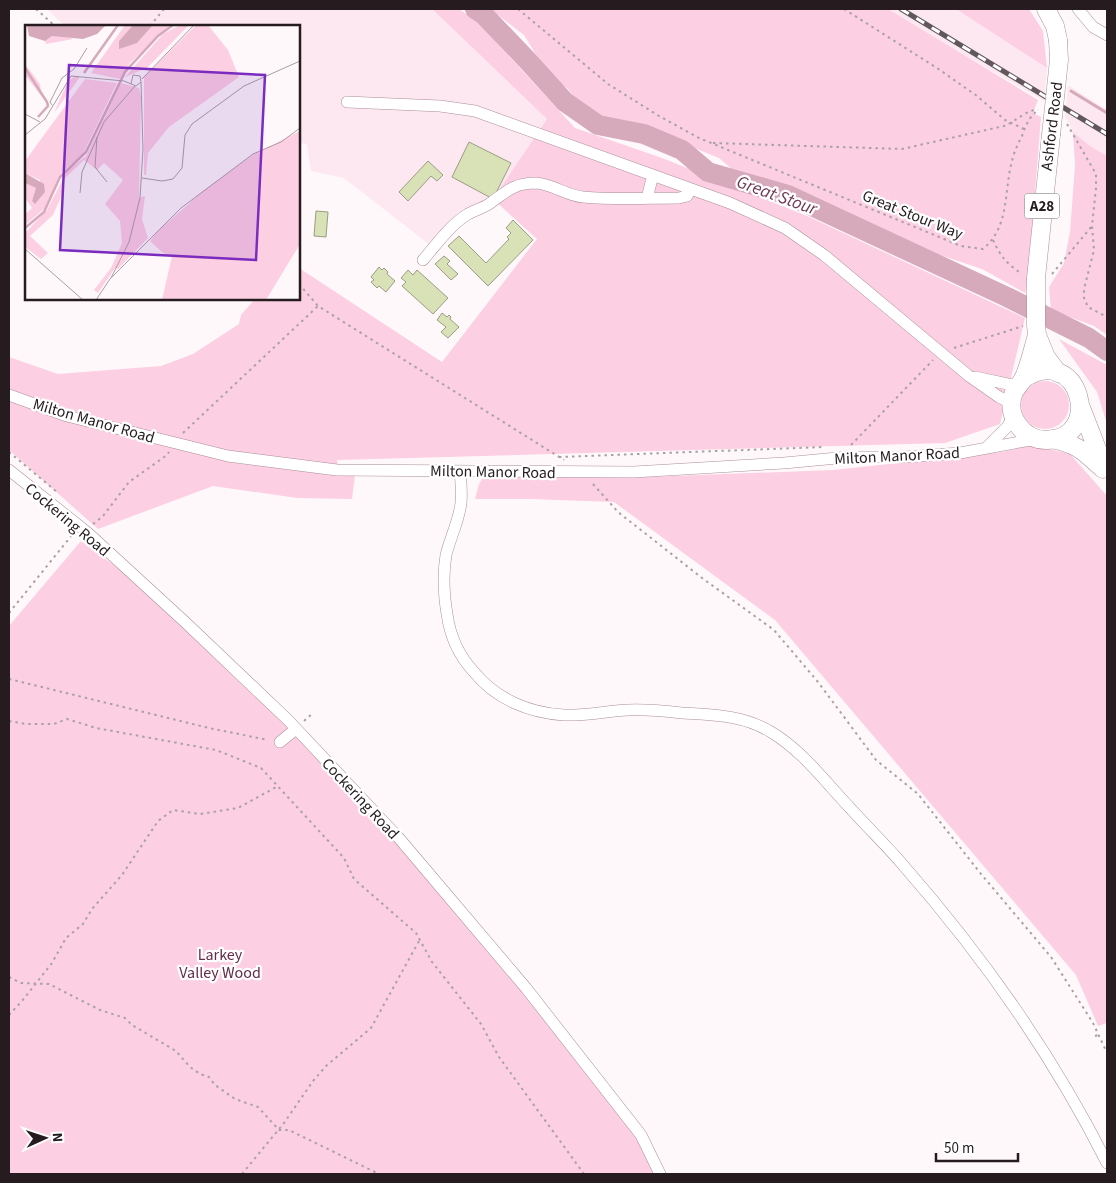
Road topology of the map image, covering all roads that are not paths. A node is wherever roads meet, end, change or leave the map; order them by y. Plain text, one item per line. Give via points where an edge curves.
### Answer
1 (1046, 9) edge
2 (1078, 9) edge
3 (1107, 35) edge
4 (347, 102) dead end
5 (653, 176) junction
6 (691, 189) junction
7 (647, 198) junction
8 (423, 260) dead end
9 (1036, 329) junction
10 (1058, 373) junction
11 (968, 376) junction
12 (1020, 382) junction
13 (9, 395) edge
14 (1080, 405) junction
15 (1012, 410) junction
16 (1044, 439) junction
17 (986, 448) junction
18 (1107, 468) edge
19 (9, 470) edge
20 (460, 471) junction
21 (1107, 472) edge
22 (296, 729) junction
23 (280, 742) road end
24 (1107, 1163) edge
25 (660, 1174) edge

1 - 9 highway, Ashford Road / A28, bridge via 1055,26 1059,60 1036,288
2 - 3 street via 1093,27
4 - 5 street via 440,106 475,112
5 - 6 street
5 - 7 street
6 - 7 street via 687,196 679,198
6 - 11 street via 785,228 824,255
7 - 8 street via 580,197 538,183 511,187 454,225
9 - 10 highway, Ashford Road / A28 via 1046,357
9 - 12 highway, Ashford Road / A28
10 - 12 highway via 1040,371
10 - 14 highway via 1074,385
11 - 12 street
11 - 15 street
12 - 15 highway
13 - 20 street, Milton Manor Road via 67,416 228,456 337,470
14 - 16 highway via 1076,423 1062,436
14 - 18 highway
15 - 16 highway via 1018,426 1026,434
15 - 17 street via 1008,426
16 - 17 street, Milton Manor Road
16 - 21 highway via 1071,443
17 - 20 street, Milton Manor Road via 905,457 848,457 643,472
19 - 22 street, Cockering Road via 79,526
20 - 24 street via 461,502 446,555 446,606 455,644 480,680 517,705 548,713 565,715 645,710 717,714 762,727 788,744 903,864 947,918 1046,1056
22 - 23 street
22 - 25 street, Cockering Road via 398,837 526,988 641,1136

